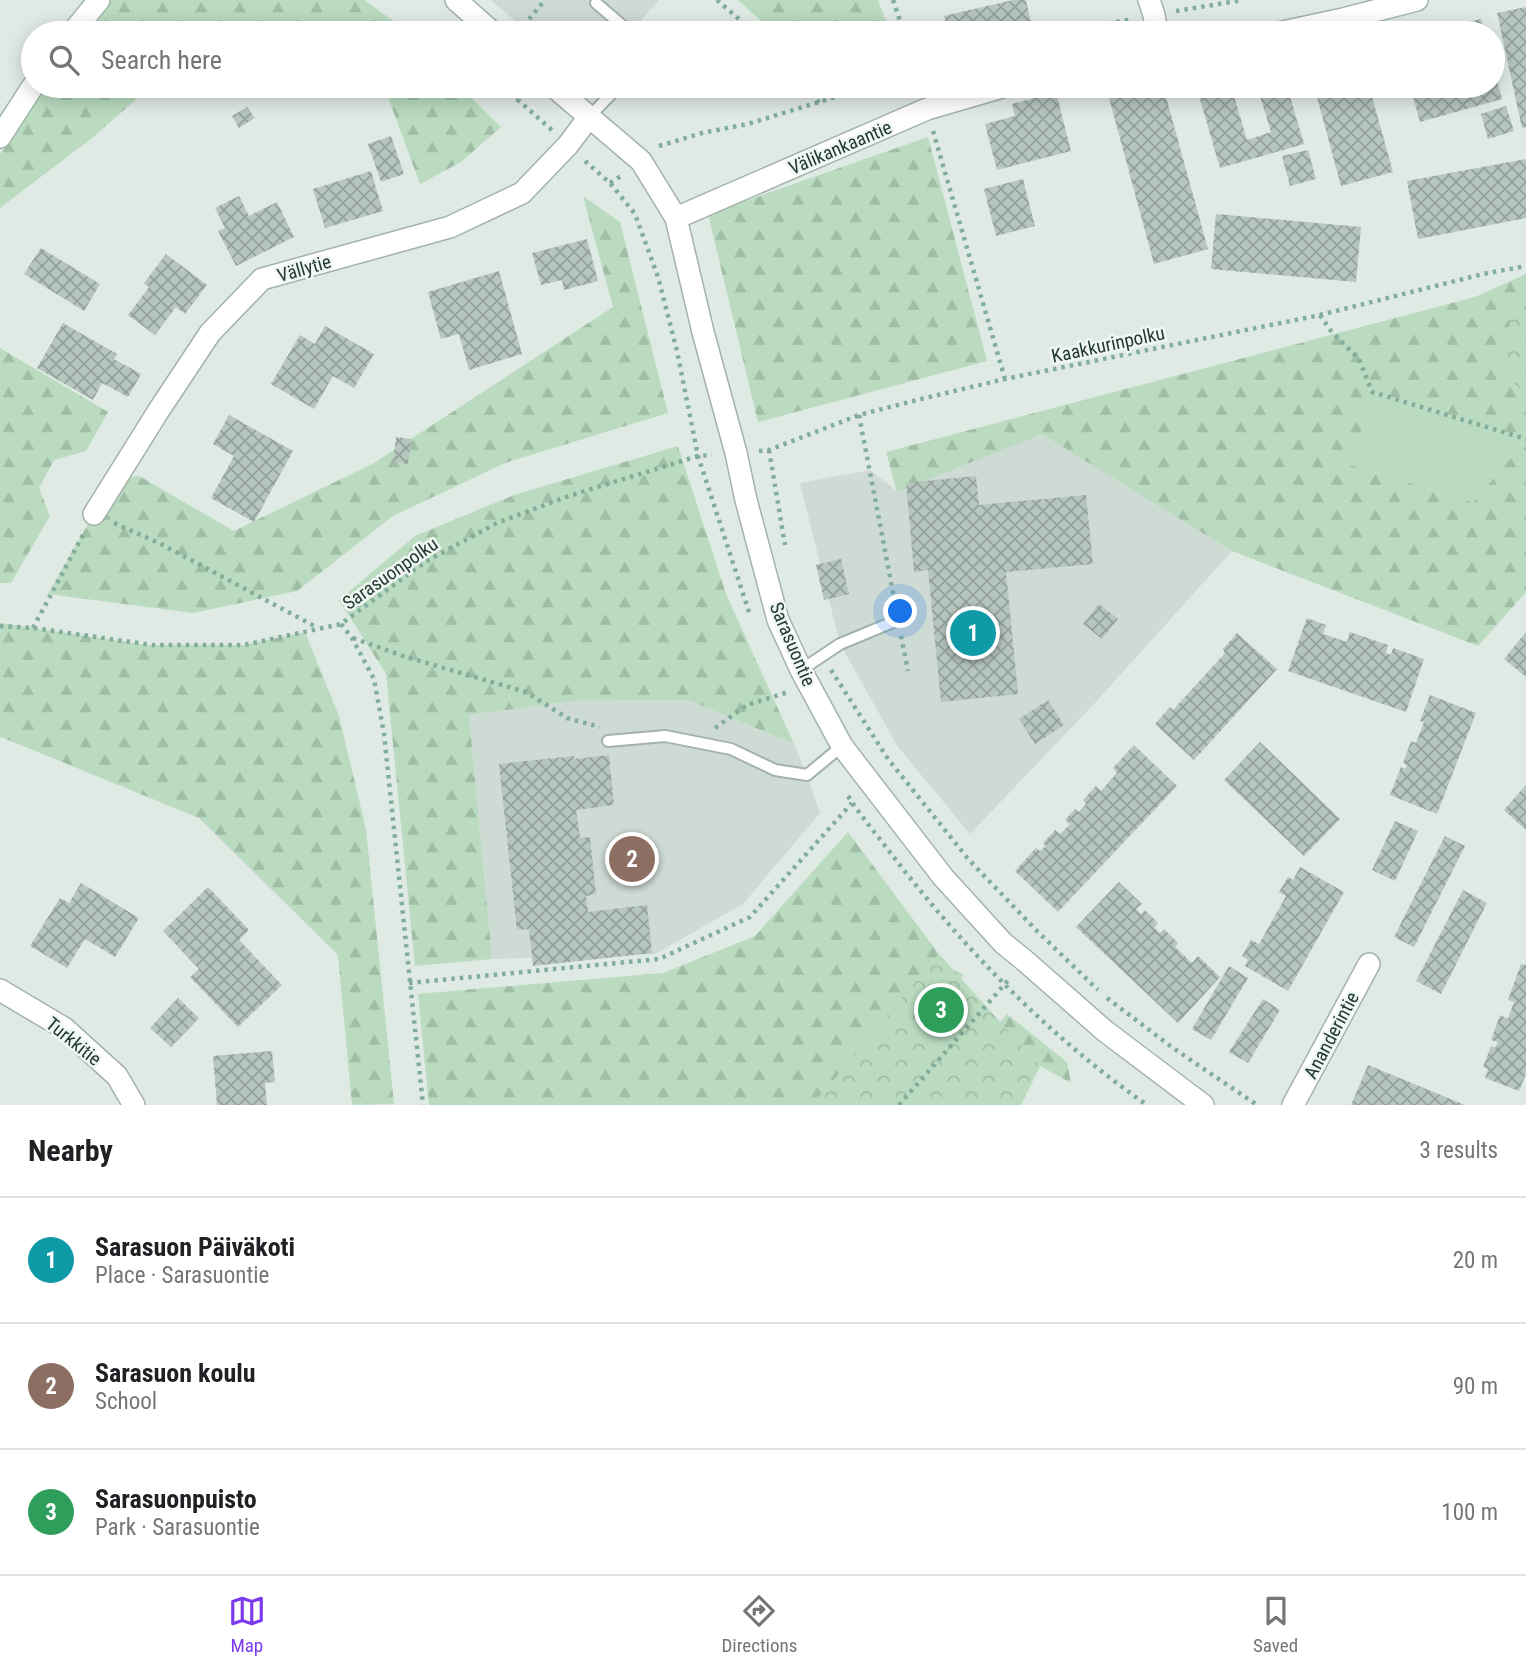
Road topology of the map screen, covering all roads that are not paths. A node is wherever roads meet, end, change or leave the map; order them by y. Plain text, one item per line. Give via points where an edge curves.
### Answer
1 (99, 0) edge
2 (456, 0) edge
3 (1149, 0) edge
4 (1417, 0) edge
5 (596, 3) dead end
6 (82, 21) edge
7 (480, 21) edge
8 (617, 21) edge
9 (1155, 21) edge
10 (1334, 21) edge
11 (25, 98) edge
12 (567, 98) edge
13 (607, 98) edge
14 (965, 98) edge
15 (589, 117) junction
16 (0, 138) edge
17 (676, 218) junction
18 (94, 514) road end
19 (898, 620) road end
20 (801, 670) junction
21 (608, 741) dead end
22 (842, 746) junction
23 (1369, 964) dead end
24 (0, 990) edge
25 (134, 1105) edge
26 (1203, 1105) edge
27 (1293, 1105) edge

1 - 6 street
2 - 7 street
3 - 9 street
4 - 10 street
5 - 8 lane
11 - 16 street
12 - 15 street, Sarasuontie
13 - 15 lane
14 - 17 street, Välikankaantie via 927,109
15 - 17 street, Sarasuontie via 641,161
15 - 18 street, Vällytie via 522,193 450,227 262,279 210,333
17 - 20 street, Sarasuontie via 778,620
19 - 20 lane via 840,644
20 - 22 street, Sarasuontie
21 - 22 lane via 665,736 731,749 775,769 807,775
22 - 26 street, Sarasuontie via 943,877 1003,943 1105,1031
23 - 27 street, Ananderintie
24 - 25 street, Turkkitie via 64,1028 117,1076

